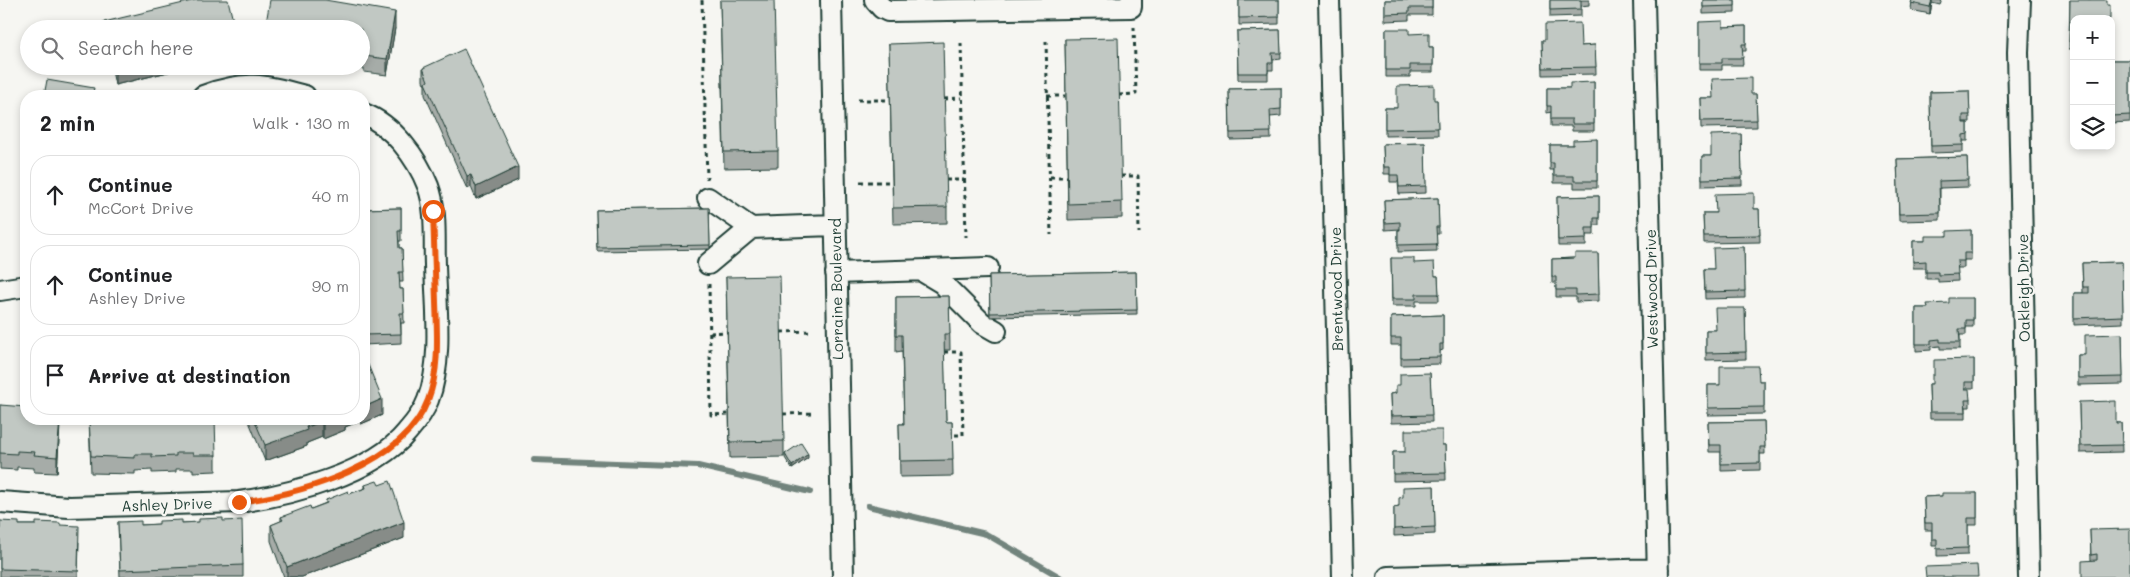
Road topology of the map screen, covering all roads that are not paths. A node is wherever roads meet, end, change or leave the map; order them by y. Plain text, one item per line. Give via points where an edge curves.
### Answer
1 (831, 0) edge
2 (875, 0) edge
3 (1131, 0) edge
4 (1329, 0) edge
5 (1644, 0) edge
6 (2020, 0) edge
7 (222, 90) edge
8 (284, 90) edge
9 (370, 117) edge
10 (708, 198) dead end
11 (834, 225) junction
12 (751, 228) junction
13 (708, 264) dead end
14 (988, 268) dead end
15 (922, 270) junction
16 (836, 273) junction
17 (20, 287) edge
18 (0, 290) edge
19 (996, 331) dead end
20 (0, 502) edge
21 (1658, 573) edge
22 (843, 577) edge
23 (1343, 577) edge
24 (1388, 577) edge
25 (2029, 577) edge

1 - 11 street, Lorraine Boulevard
2 - 3 street via 888,11 1131,7
4 - 23 street, Brentwood Drive
5 - 21 street, Westwood Drive
6 - 25 street, Oakleigh Drive via 2018,52
7 - 8 street via 253,85
9 - 20 street, Ashley Drive via 389,130 420,169 429,188 433,211 437,349 428,400 406,433 388,451 360,468 266,498 239,502 69,507
10 - 12 street
11 - 12 street
11 - 16 street, Lorraine Boulevard
12 - 13 street
14 - 15 street
15 - 16 street
15 - 19 street via 942,283 982,322
16 - 22 street, Lorraine Boulevard
17 - 18 street
21 - 24 street

